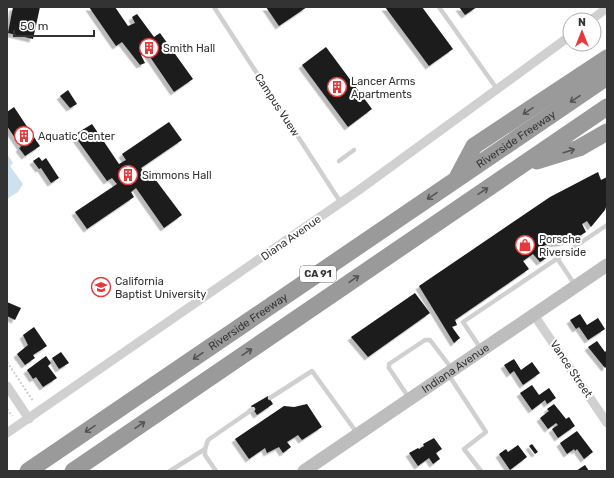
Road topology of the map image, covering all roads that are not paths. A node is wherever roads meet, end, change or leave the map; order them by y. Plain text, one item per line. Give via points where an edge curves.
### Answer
1 (214, 7) edge
2 (439, 7) edge
3 (562, 42) edge
4 (607, 58) edge
5 (607, 78) edge
6 (497, 89) junction
7 (607, 107) edge
8 (607, 132) edge
9 (354, 150) dead end
10 (339, 161) dead end
11 (518, 167) junction
12 (456, 180) junction
13 (341, 203) junction
14 (607, 225) edge
15 (557, 258) junction
16 (607, 265) edge
17 (576, 287) junction
18 (534, 315) junction
19 (482, 350) junction
20 (450, 372) junction
21 (7, 386) edge
22 (270, 398) dead end
23 (410, 399) junction
24 (254, 410) dead end
25 (29, 419) junction
26 (607, 423) edge
27 (7, 433) edge
28 (358, 435) junction
29 (205, 449) junction
30 (28, 471) edge
31 (73, 471) edge
32 (170, 471) edge
33 (216, 471) edge
34 (304, 471) edge
35 (480, 471) edge

1 - 13 lane, Campus Vuew
2 - 6 lane
3 - 6 street, Diana Avenue
4 -> 12 highway via 474,146
5 -> 12 highway, Riverside Freeway / CA 91
6 - 13 street, Diana Avenue
7 - 11 highway, CA 91
11 -> 8 highway via 579,148
9 - 10 lane
31 -> 11 highway, CA 91
12 -> 30 highway, Riverside Freeway / CA 91
13 - 25 street, Diana Avenue
14 - 15 lane
15 - 17 lane
15 - 19 lane via 463,322
16 - 17 street, Indiana Avenue
17 - 18 street, Indiana Avenue
18 - 19 street, Indiana Avenue
18 - 26 street, Vance Street
19 - 20 street, Indiana Avenue
20 - 23 street, Indiana Avenue
20 - 23 lane via 430,340 425,340 389,364 389,368
20 - 35 lane via 486,432 464,449
21 - 25 street
22 - 28 lane via 312,371
23 - 28 street, Indiana Avenue
24 - 29 lane via 208,440
25 - 27 street, Diana Avenue
28 - 34 street, Indiana Avenue
29 - 32 lane
29 - 33 lane

